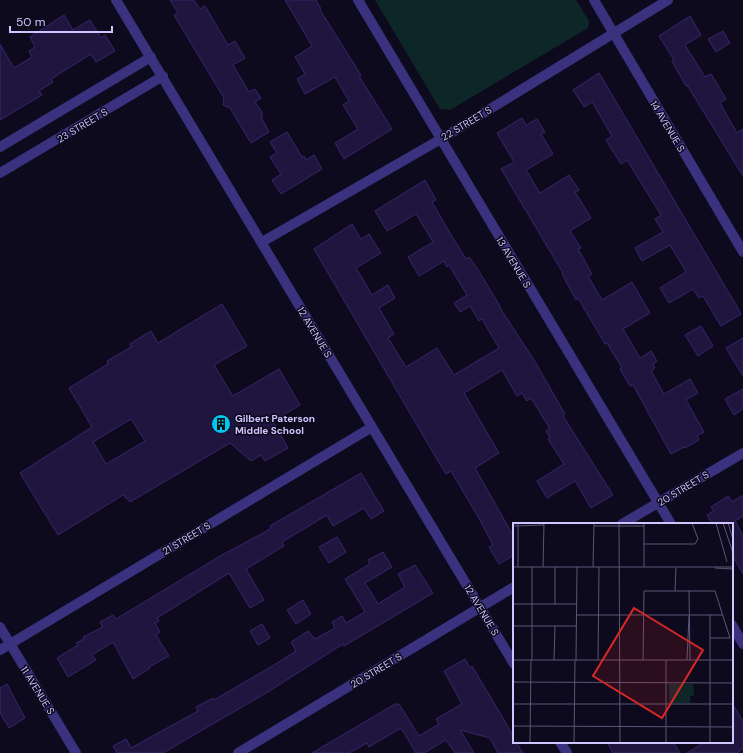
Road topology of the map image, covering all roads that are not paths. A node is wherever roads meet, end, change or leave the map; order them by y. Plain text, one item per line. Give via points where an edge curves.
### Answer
1 (116, 0) edge
2 (358, 0) edge
3 (594, 0) edge
4 (668, 0) edge
5 (614, 33) junction
6 (151, 57) junction
7 (163, 76) junction
8 (441, 139) junction
9 (0, 147) edge
10 (0, 173) edge
11 (262, 242) junction
12 (743, 252) edge
13 (372, 427) junction
14 (743, 453) edge
15 (658, 503) junction
16 (624, 523) edge
17 (670, 523) edge
18 (513, 588) edge
19 (480, 607) junction
20 (0, 627) edge
21 (733, 627) edge
22 (10, 644) junction
23 (743, 644) edge
24 (0, 650) edge
25 (513, 662) edge
26 (561, 743) edge
27 (76, 753) edge
28 (238, 753) edge
29 (567, 753) edge

1 - 6 street, 12 AVENUE S
2 - 8 street, 13 AVENUE S
3 - 5 street, 14 AVENUE S
4 - 5 street, 22 STREET S
5 - 8 street, 22 STREET S
5 - 12 street, 14 AVENUE S
6 - 7 street, 12 AVENUE S
6 - 9 street
7 - 10 street, 23 STREET S
7 - 11 street, 12 AVENUE S
8 - 11 street, 22 STREET S
8 - 15 street, 13 AVENUE S
11 - 13 street, 12 AVENUE S
13 - 19 street, 12 AVENUE S
13 - 22 street, 21 STREET S
14 - 15 street, 20 STREET S
15 - 16 street, 20 STREET S
15 - 17 street, 13 AVENUE S
18 - 19 street, 20 STREET S
19 - 25 street, 12 AVENUE S
19 - 28 street, 20 STREET S
20 - 22 street, 11 AVENUE S
21 - 23 street
22 - 24 street, 21 STREET S
22 - 27 street, 11 AVENUE S
26 - 29 street

